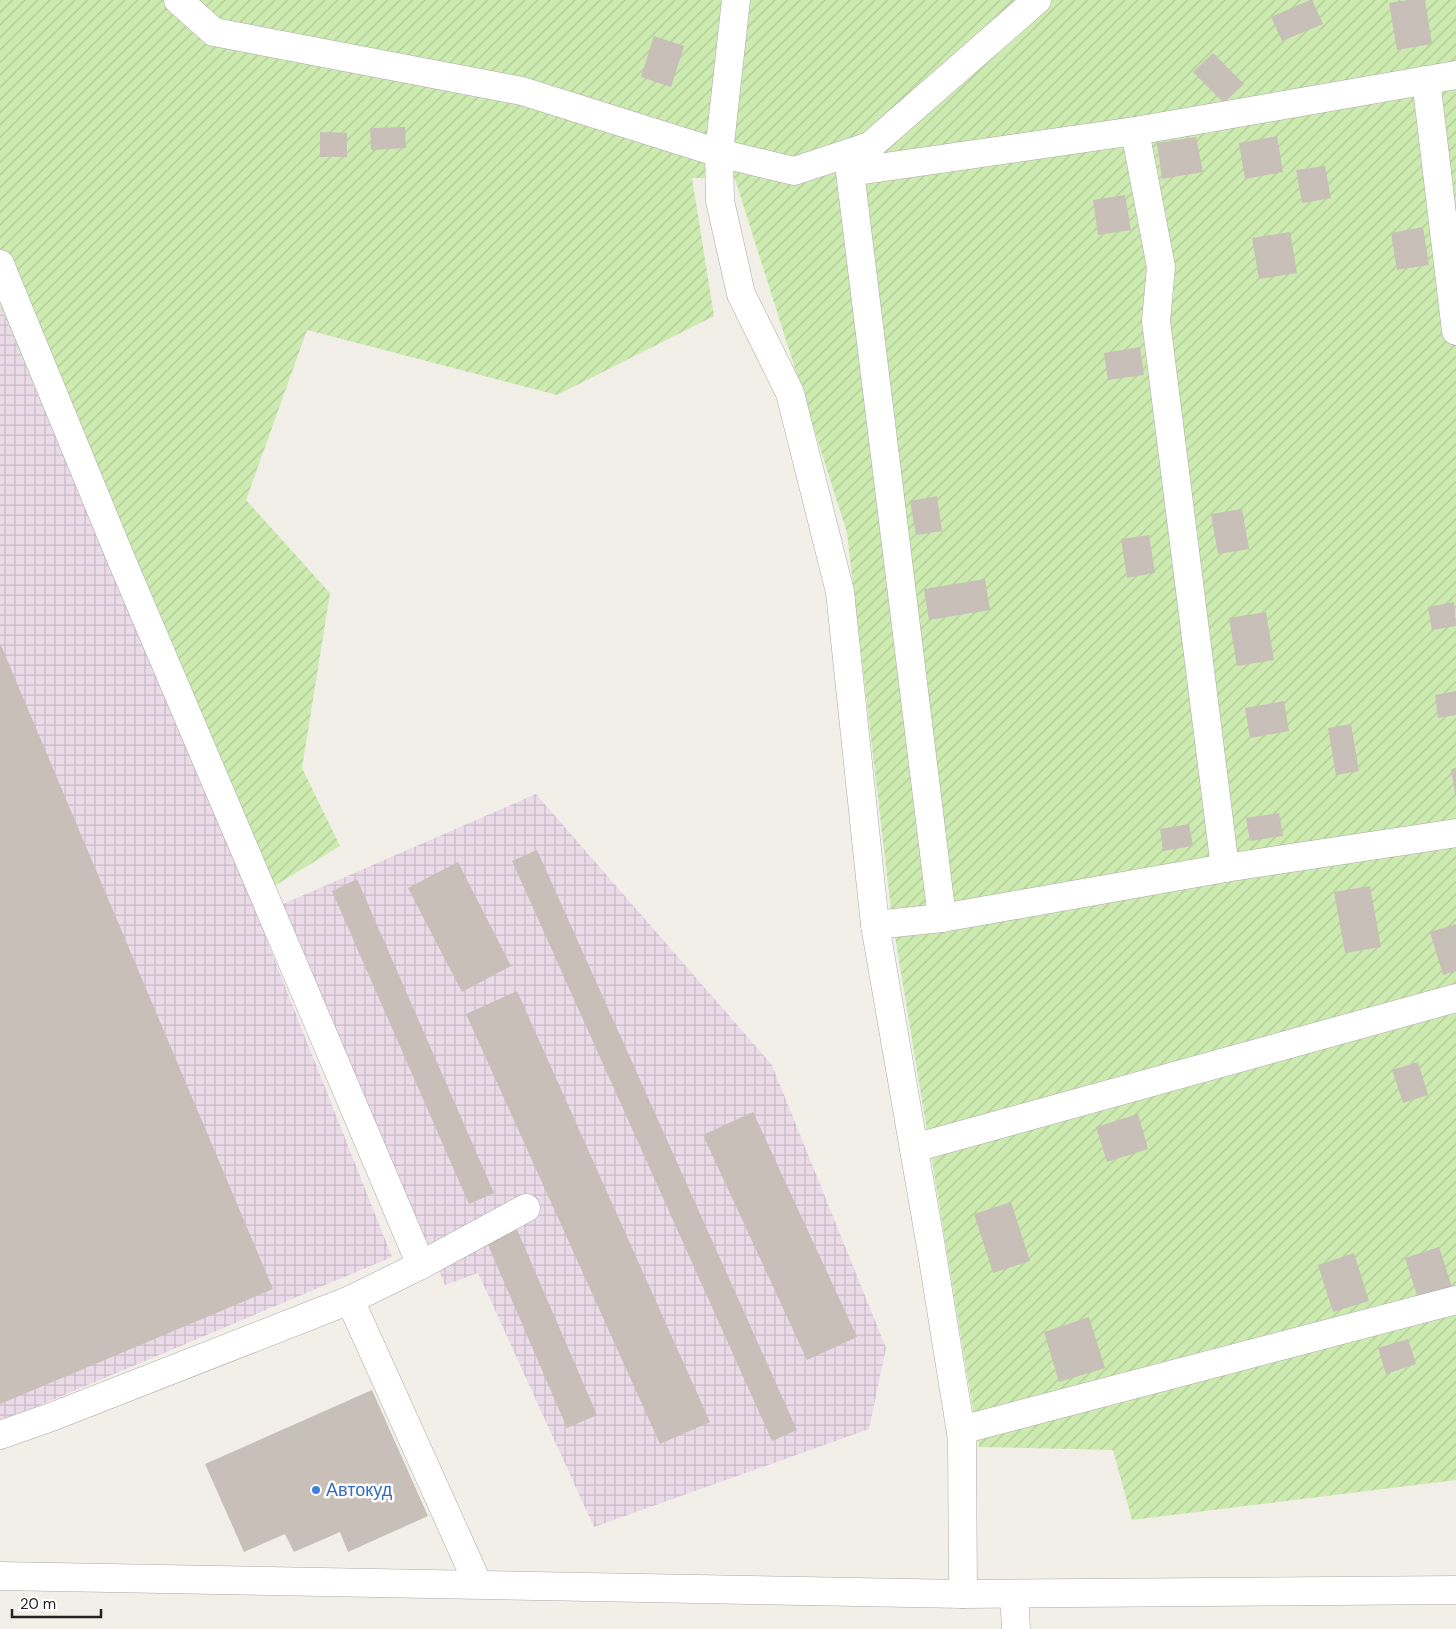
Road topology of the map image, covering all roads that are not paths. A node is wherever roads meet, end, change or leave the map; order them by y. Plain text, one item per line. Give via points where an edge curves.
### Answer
1 (178, 0) edge
2 (736, 0) edge
3 (1037, 0) edge
4 (1456, 75) edge
5 (1426, 80) junction
6 (1135, 131) junction
7 (719, 153) junction
8 (873, 157) junction
9 (0, 264) edge
10 (1456, 331) edge
11 (1456, 833) edge
12 (1225, 868) junction
13 (942, 918) junction
14 (875, 924) junction
15 (1456, 998) edge
16 (914, 1148) junction
17 (526, 1208) dead end
18 (420, 1265) junction
19 (350, 1300) junction
20 (1456, 1300) edge
21 (961, 1430) junction
22 (0, 1435) edge
23 (0, 1576) edge
24 (478, 1584) junction
25 (1456, 1590) edge
26 (963, 1594) junction
27 (1014, 1594) junction
28 (1016, 1629) edge

1 - 7 street via 214,32 522,91
2 - 7 street
3 - 8 street
4 - 5 street
5 - 6 street
5 - 10 street
6 - 8 street
6 - 12 street via 1162,267 1156,321
7 - 8 street via 794,171
7 - 14 street via 720,201 741,294 790,393 840,592
8 - 13 street via 850,172
9 - 18 street
11 - 12 street
12 - 13 street
13 - 14 street
14 - 16 street
15 - 16 street
16 - 21 street
17 - 18 street
18 - 19 street
19 - 22 street
19 - 24 street
20 - 21 street
21 - 26 street
23 - 24 street
24 - 26 street
25 - 27 street
26 - 27 street
27 - 28 street

